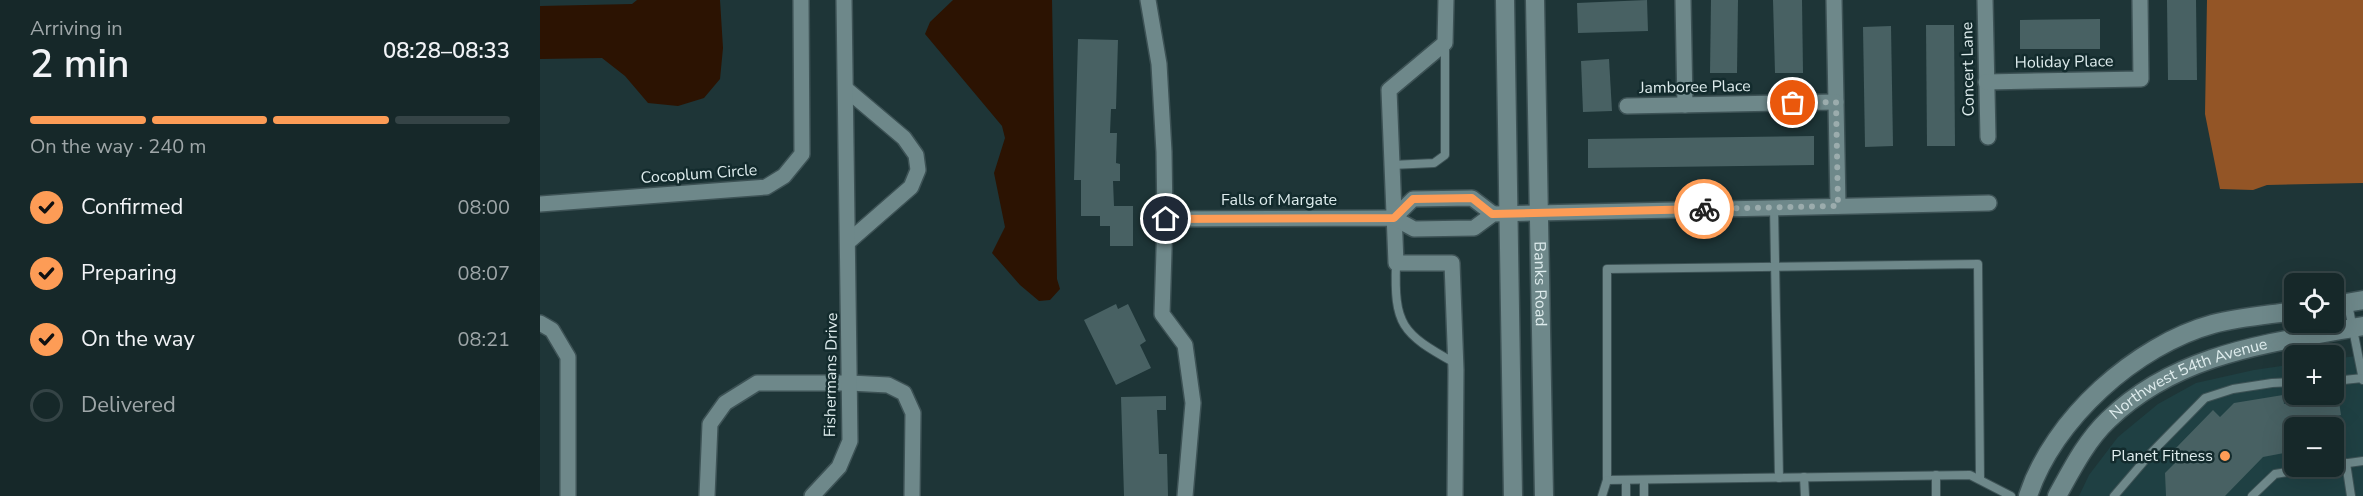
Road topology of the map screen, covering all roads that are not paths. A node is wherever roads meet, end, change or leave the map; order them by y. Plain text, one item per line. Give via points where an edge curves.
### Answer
1 (801, 0) edge
2 (844, 0) edge
3 (1148, 0) edge
4 (1446, 0) edge
5 (1505, 0) edge
6 (1535, 0) edge
7 (1683, 0) edge
8 (1834, 0) edge
9 (1985, 0) edge
10 (2140, 0) edge
11 (1445, 43) junction
12 (1986, 82) junction
13 (846, 89) junction
14 (1836, 102) junction
15 (1685, 105) junction
16 (1627, 106) dead end
17 (1988, 137) dead end
18 (1392, 165) junction
19 (1989, 203) dead end
20 (540, 204) edge
21 (1838, 206) junction
22 (1774, 207) junction
23 (1539, 213) junction
24 (1501, 214) junction
25 (1394, 218) junction
26 (1166, 219) junction
27 (848, 242) junction
28 (1396, 263) junction
29 (1776, 267) junction
30 (2348, 302) edge
31 (2284, 313) edge
32 (540, 323) edge
33 (2358, 327) edge
34 (1456, 363) junction
35 (2363, 379) edge
36 (2344, 380) edge
37 (2284, 382) edge
38 (850, 383) junction
39 (2363, 460) edge
40 (2346, 463) joint
41 (2284, 473) edge
42 (1936, 475) junction
43 (1779, 477) junction
44 (1804, 477) junction
45 (1606, 480) junction
46 (1626, 480) junction
47 (1644, 480) junction
48 (1980, 480) junction
49 (568, 496) edge
50 (707, 496) edge
51 (812, 496) edge
52 (912, 496) edge
53 (1185, 496) edge
54 (1455, 496) edge
55 (1513, 496) edge
56 (1544, 496) edge
57 (1602, 496) edge
58 (1626, 496) edge
59 (1644, 496) edge
60 (1804, 496) edge
61 (1936, 496) edge
62 (2011, 496) edge
63 (2028, 496) edge
64 (2057, 496) edge
65 (2114, 496) edge
66 (2252, 496) edge
67 (2350, 496) edge

1 - 20 street, Cocoplum Circle via 802,154 784,176 766,187
2 - 13 street, Fishermans Drive
3 - 26 street via 1159,64
4 - 11 street
5 - 24 street, Banks Road
6 - 23 street, Banks Road
7 - 15 street
8 - 14 street
9 - 12 street, Concert Lane
10 - 12 street, Holiday Place via 2141,79
11 - 18 street via 1389,90
11 - 18 lane via 1445,155 1434,163
12 - 17 street, Concert Lane
13 - 27 street, Fishermans Drive
13 - 27 street via 904,138 915,155 918,170 911,187
14 - 15 street, Jamboree Place
14 - 21 street
15 - 16 street, Jamboree Place
18 - 25 street
19 - 21 street
21 - 22 street
22 - 23 street
22 - 29 lane
23 - 24 street
23 - 56 street, Banks Road
24 - 25 street, Falls of Margate via 1474,228 1414,229
24 - 25 street via 1472,198 1413,199
24 - 55 street, Banks Road
25 - 26 street, Falls of Margate
25 - 28 street
26 - 53 street via 1162,314 1185,345 1193,403
27 - 38 street, Fishermans Drive
28 - 34 lane via 1395,297 1400,319 1407,330
28 - 34 street via 1452,263
29 - 43 lane
29 - 45 lane via 1607,269
29 - 48 lane via 1978,264
30 - 33 lane
31 - 63 street, Northwest 54th Avenue via 2213,324 2164,344 2122,371 2058,437
32 - 49 street via 552,330 568,357
33 - 35 lane
33 - 64 street, Northwest 54th Avenue via 2223,354 2177,370 2139,393 2107,421 2080,455
34 - 54 street
35 - 36 lane
37 - 65 lane via 2232,389 2205,398
38 - 50 street via 757,383 725,402 710,424
38 - 51 street, Fishermans Drive via 850,441 838,467
38 - 52 street via 888,385 904,393 913,413
39 - 40 lane
40 - 67 lane
41 - 66 lane via 2275,474
42 - 44 lane
42 - 48 lane via 1970,475
42 - 61 lane
43 - 44 lane
43 - 47 lane
44 - 60 lane
45 - 46 lane
45 - 57 lane
46 - 47 lane
46 - 58 lane
47 - 59 lane
48 - 62 lane

